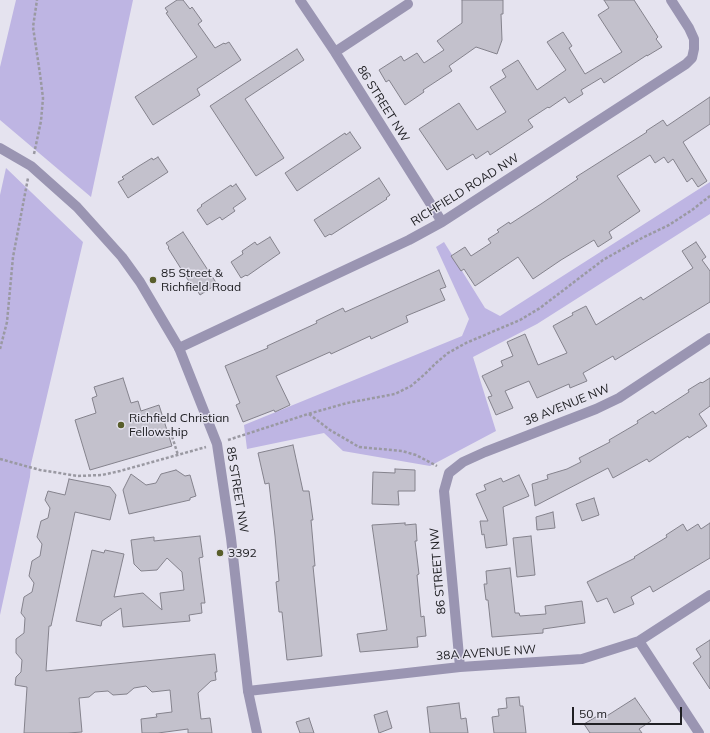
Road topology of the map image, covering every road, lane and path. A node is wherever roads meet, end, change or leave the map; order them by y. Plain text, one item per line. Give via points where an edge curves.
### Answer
1 (300, 0) edge
2 (671, 0) edge
3 (408, 4) dead end
4 (335, 52) junction
5 (0, 148) edge
6 (710, 196) edge
7 (442, 222) junction
8 (710, 338) edge
9 (179, 348) junction
10 (308, 414) junction
11 (167, 431) dead end
12 (217, 444) junction
13 (178, 455) junction
14 (0, 459) edge
15 (437, 466) dead end
16 (449, 473) joint
17 (710, 595) edge
18 (640, 641) junction
19 (460, 667) junction
20 (248, 691) junction
21 (257, 733) edge
22 (699, 733) edge

1 - 4 street, 86 STREET NW
2 - 7 street, RICHFIELD ROAD NW via 694,39 692,58 686,64
3 - 4 street
4 - 7 street, 86 STREET NW
5 - 9 street, 85 STREET NW via 31,166 77,207 140,282
6 - 10 path via 669,225 603,260 520,320 448,353 411,386 395,394
7 - 9 street, RICHFIELD ROAD NW
8 - 16 street, 38 AVENUE NW via 619,398 485,452 463,462
9 - 12 street, 85 STREET NW
10 - 12 path
10 - 15 path via 359,447 409,453
11 - 13 path via 170,430
12 - 13 path
12 - 20 street, 85 STREET NW via 231,538
13 - 14 path via 102,475 78,476 40,470
16 - 19 street, 86 STREET NW via 444,491
17 - 18 street, 38A AVENUE NW
18 - 19 street, 38A AVENUE NW via 582,660
18 - 22 street
19 - 20 street, 38A AVENUE NW
20 - 21 street, 85 STREET NW

